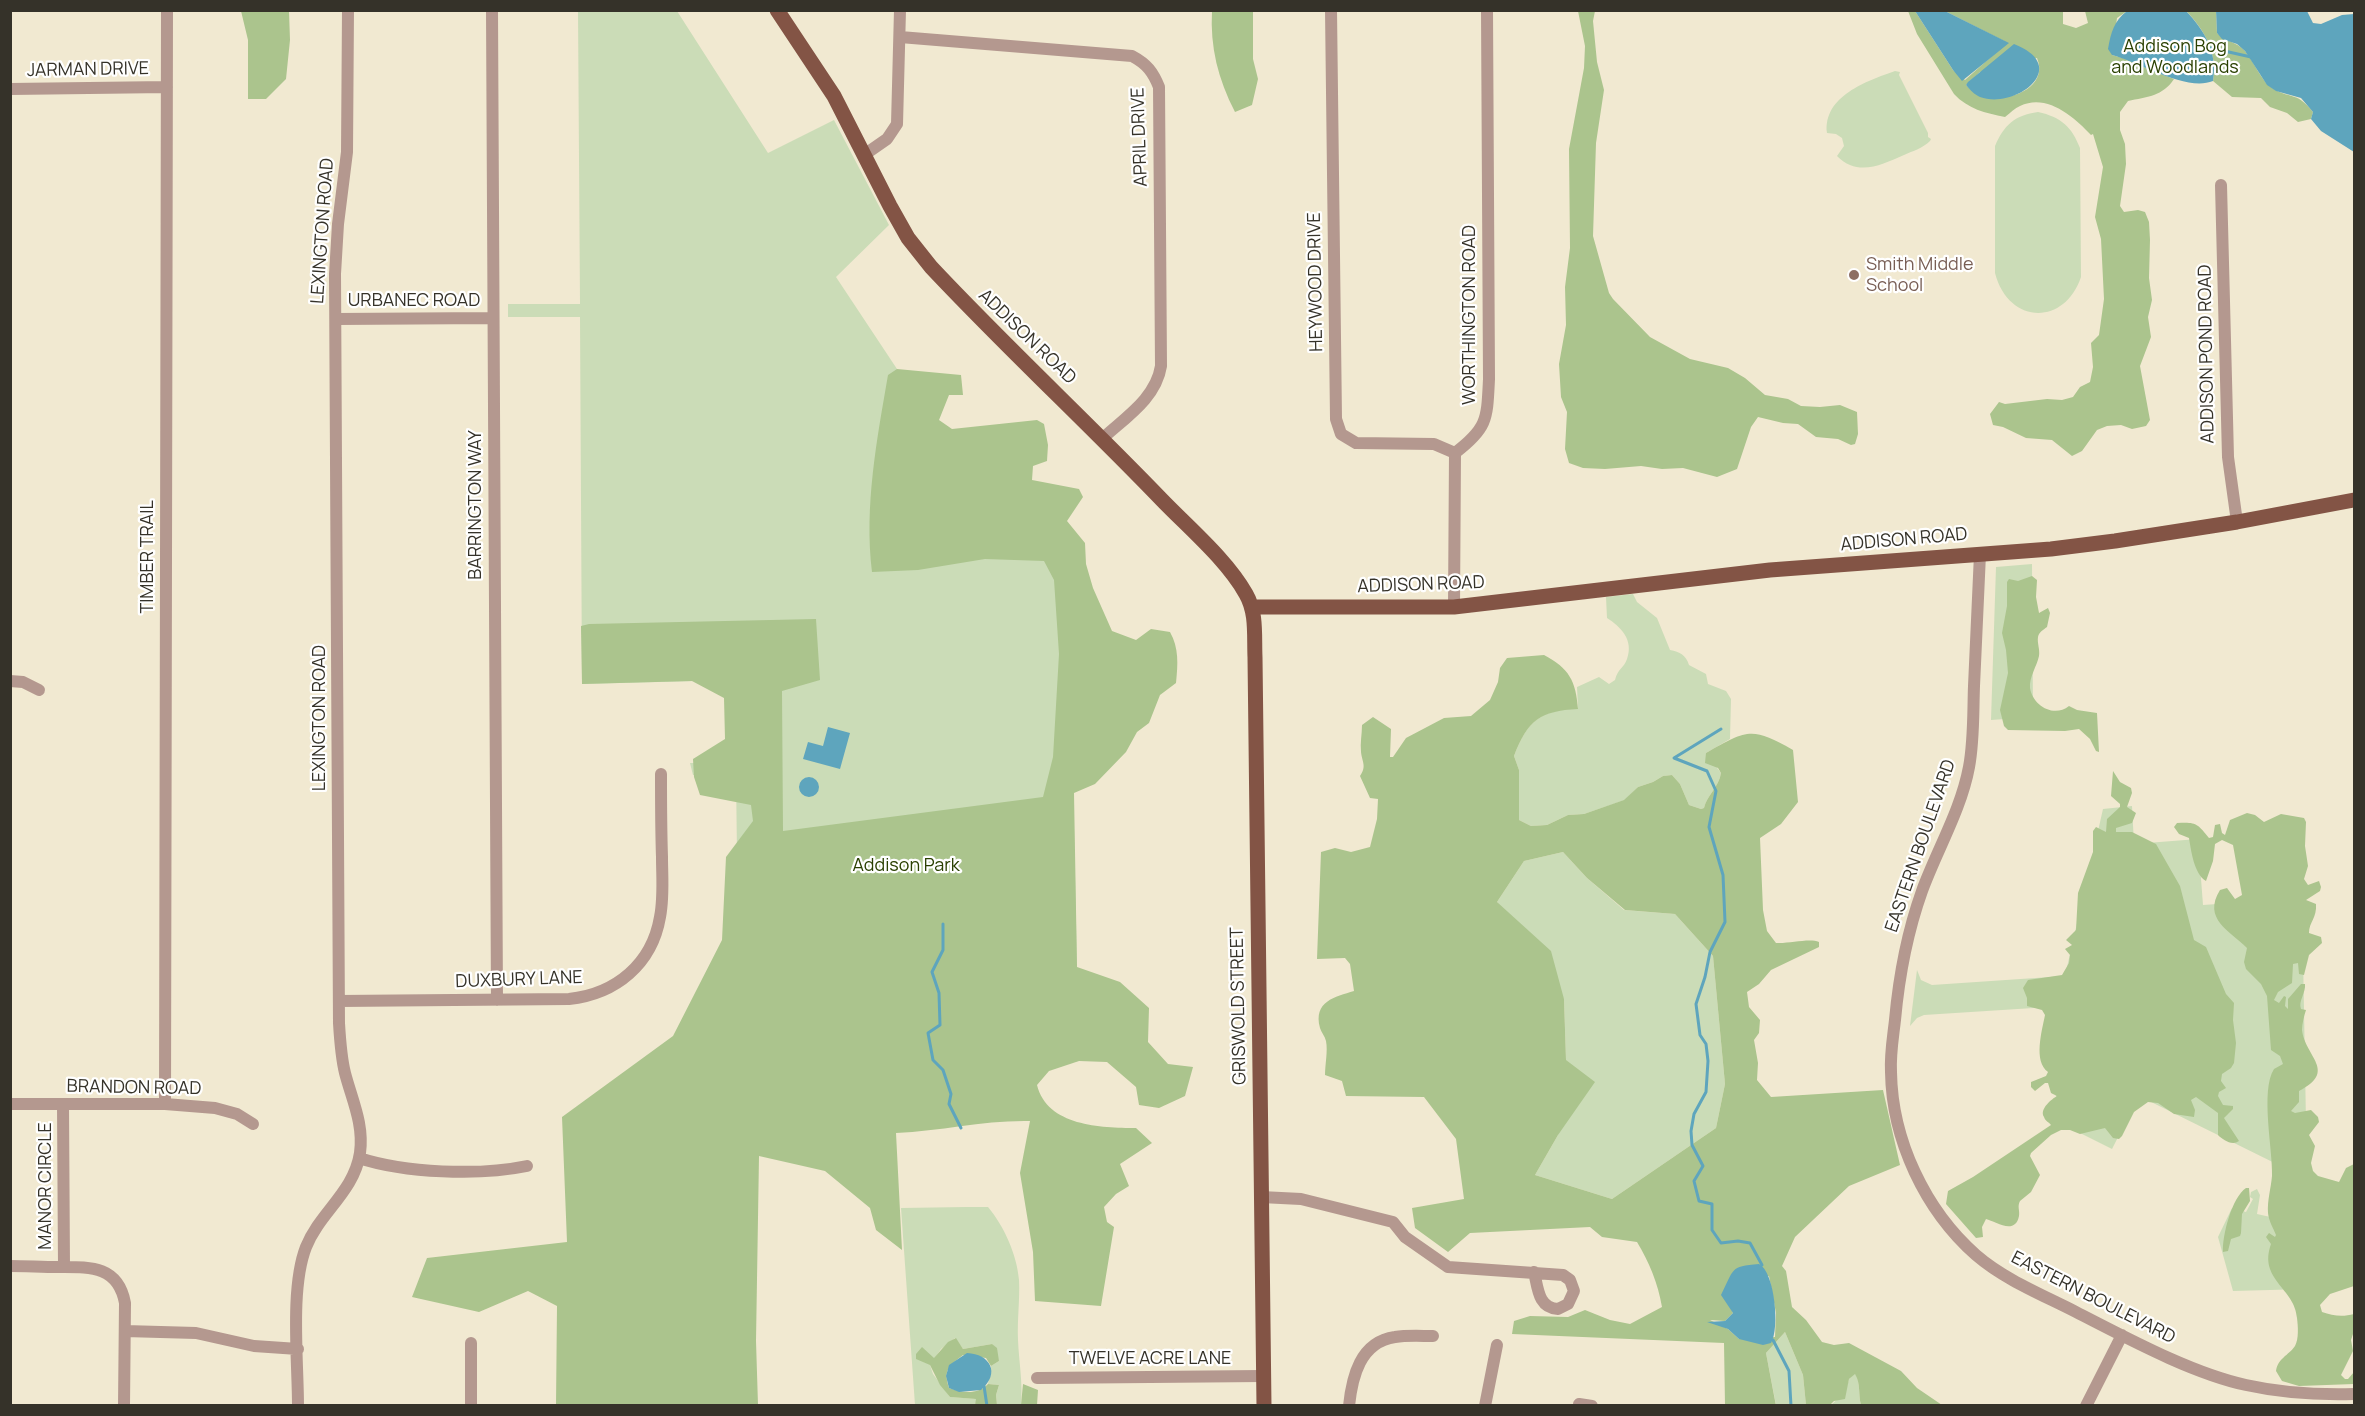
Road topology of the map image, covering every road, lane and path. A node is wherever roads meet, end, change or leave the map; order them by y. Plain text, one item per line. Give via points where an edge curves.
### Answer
1 (167, 10) edge
2 (348, 10) edge
3 (492, 10) edge
4 (777, 10) edge
5 (900, 10) edge
6 (1331, 10) edge
7 (1486, 10) edge
8 (900, 38) junction
9 (167, 87) junction
10 (10, 89) edge
11 (864, 155) junction
12 (2221, 185) dead end
13 (493, 318) junction
14 (336, 319) junction
15 (1103, 438) junction
16 (1455, 453) junction
17 (2355, 500) edge
18 (2237, 522) junction
19 (1980, 554) junction
20 (1252, 607) junction
21 (1454, 607) junction
22 (10, 681) edge
23 (39, 690) dead end
24 (661, 774) dead end
25 (497, 1000) junction
26 (339, 1001) junction
27 (10, 1104) edge
28 (165, 1104) junction
29 (63, 1105) junction
30 (253, 1124) dead end
31 (359, 1158) junction
32 (527, 1166) dead end
33 (1261, 1197) junction
34 (10, 1266) edge
35 (64, 1267) junction
36 (1534, 1272) dead end
37 (125, 1331) junction
38 (2122, 1335) junction
39 (1433, 1336) dead end
40 (471, 1343) dead end
41 (1497, 1345) dead end
42 (298, 1349) junction
43 (1262, 1376) junction
44 (1037, 1378) dead end
45 (2355, 1394) edge
46 (1579, 1404) edge
47 (124, 1406) edge
48 (298, 1406) edge
49 (471, 1406) edge
50 (1264, 1406) edge
51 (1349, 1406) edge
52 (1485, 1406) edge
53 (1592, 1406) edge
54 (2086, 1406) edge

1 - 9 street, TIMBER TRAIL
2 - 14 street, LEXINGTON ROAD via 347,152 336,249
3 - 13 street, BARRINGTON WAY
4 - 11 main road, ADDISON ROAD via 834,96
5 - 8 street
6 - 16 street, HEYWOOD DRIVE via 1336,419 1341,434 1356,442 1434,444
7 - 16 street, WORTHINGTON ROAD via 1490,379 1487,414 1476,437
8 - 11 street via 897,124 887,139
8 - 15 street, APRIL DRIVE via 1132,56 1154,74 1159,87 1161,366 1151,394
9 - 10 street, JARMAN DRIVE
9 - 28 street, TIMBER TRAIL
11 - 15 main road, ADDISON ROAD via 909,238 931,267
12 - 18 street, ADDISON POND ROAD via 2228,457
13 - 14 street, URBANEC ROAD
13 - 25 street, BARRINGTON WAY
14 - 26 street, LEXINGTON ROAD
15 - 20 main road, ADDISON ROAD via 1230,573
16 - 21 street
17 - 18 main road, ADDISON ROAD
18 - 19 main road, ADDISON ROAD via 2115,542
19 - 21 main road, ADDISON ROAD via 1770,570
19 - 38 street, EASTERN BOULEVARD via 1969,768 1922,891 1904,954 1891,1045 1893,1103 1903,1146 1921,1186 1956,1235 1977,1256 2012,1280
20 - 21 main road, ADDISON ROAD
20 - 33 main road, GRISWOLD STREET
22 - 23 street
24 - 25 street, DUXBURY LANE via 662,906 657,929 643,959 620,982 592,996
25 - 26 street, DUXBURY LANE
26 - 31 street, LEXINGTON ROAD via 342,1055 360,1122
27 - 29 street, BRANDON ROAD
28 - 29 street, BRANDON ROAD
28 - 30 street, BRANDON ROAD via 215,1108 237,1114
29 - 35 street, MANOR CIRCLE
31 - 32 street via 421,1170
31 - 42 street, LEXINGTON ROAD via 349,1184 319,1222 302,1258 297,1285
33 - 36 street via 1301,1198 1393,1222 1406,1238 1448,1267
33 - 43 main road, GRISWOLD STREET
34 - 35 street, MANOR CIRCLE
35 - 37 street, MANOR CIRCLE via 96,1269 114,1278 124,1296
37 - 42 street via 202,1334 254,1346
37 - 47 street, MANOR CIRCLE
38 - 45 street, EASTERN BOULEVARD via 2244,1385 2290,1393
38 - 54 street
39 - 51 street via 1393,1337 1364,1355 1354,1372
40 - 49 street
41 - 52 street
42 - 48 street, LEXINGTON ROAD
43 - 44 street, TWELVE ACRE LANE
43 - 50 main road, GRISWOLD STREET
46 - 53 street

